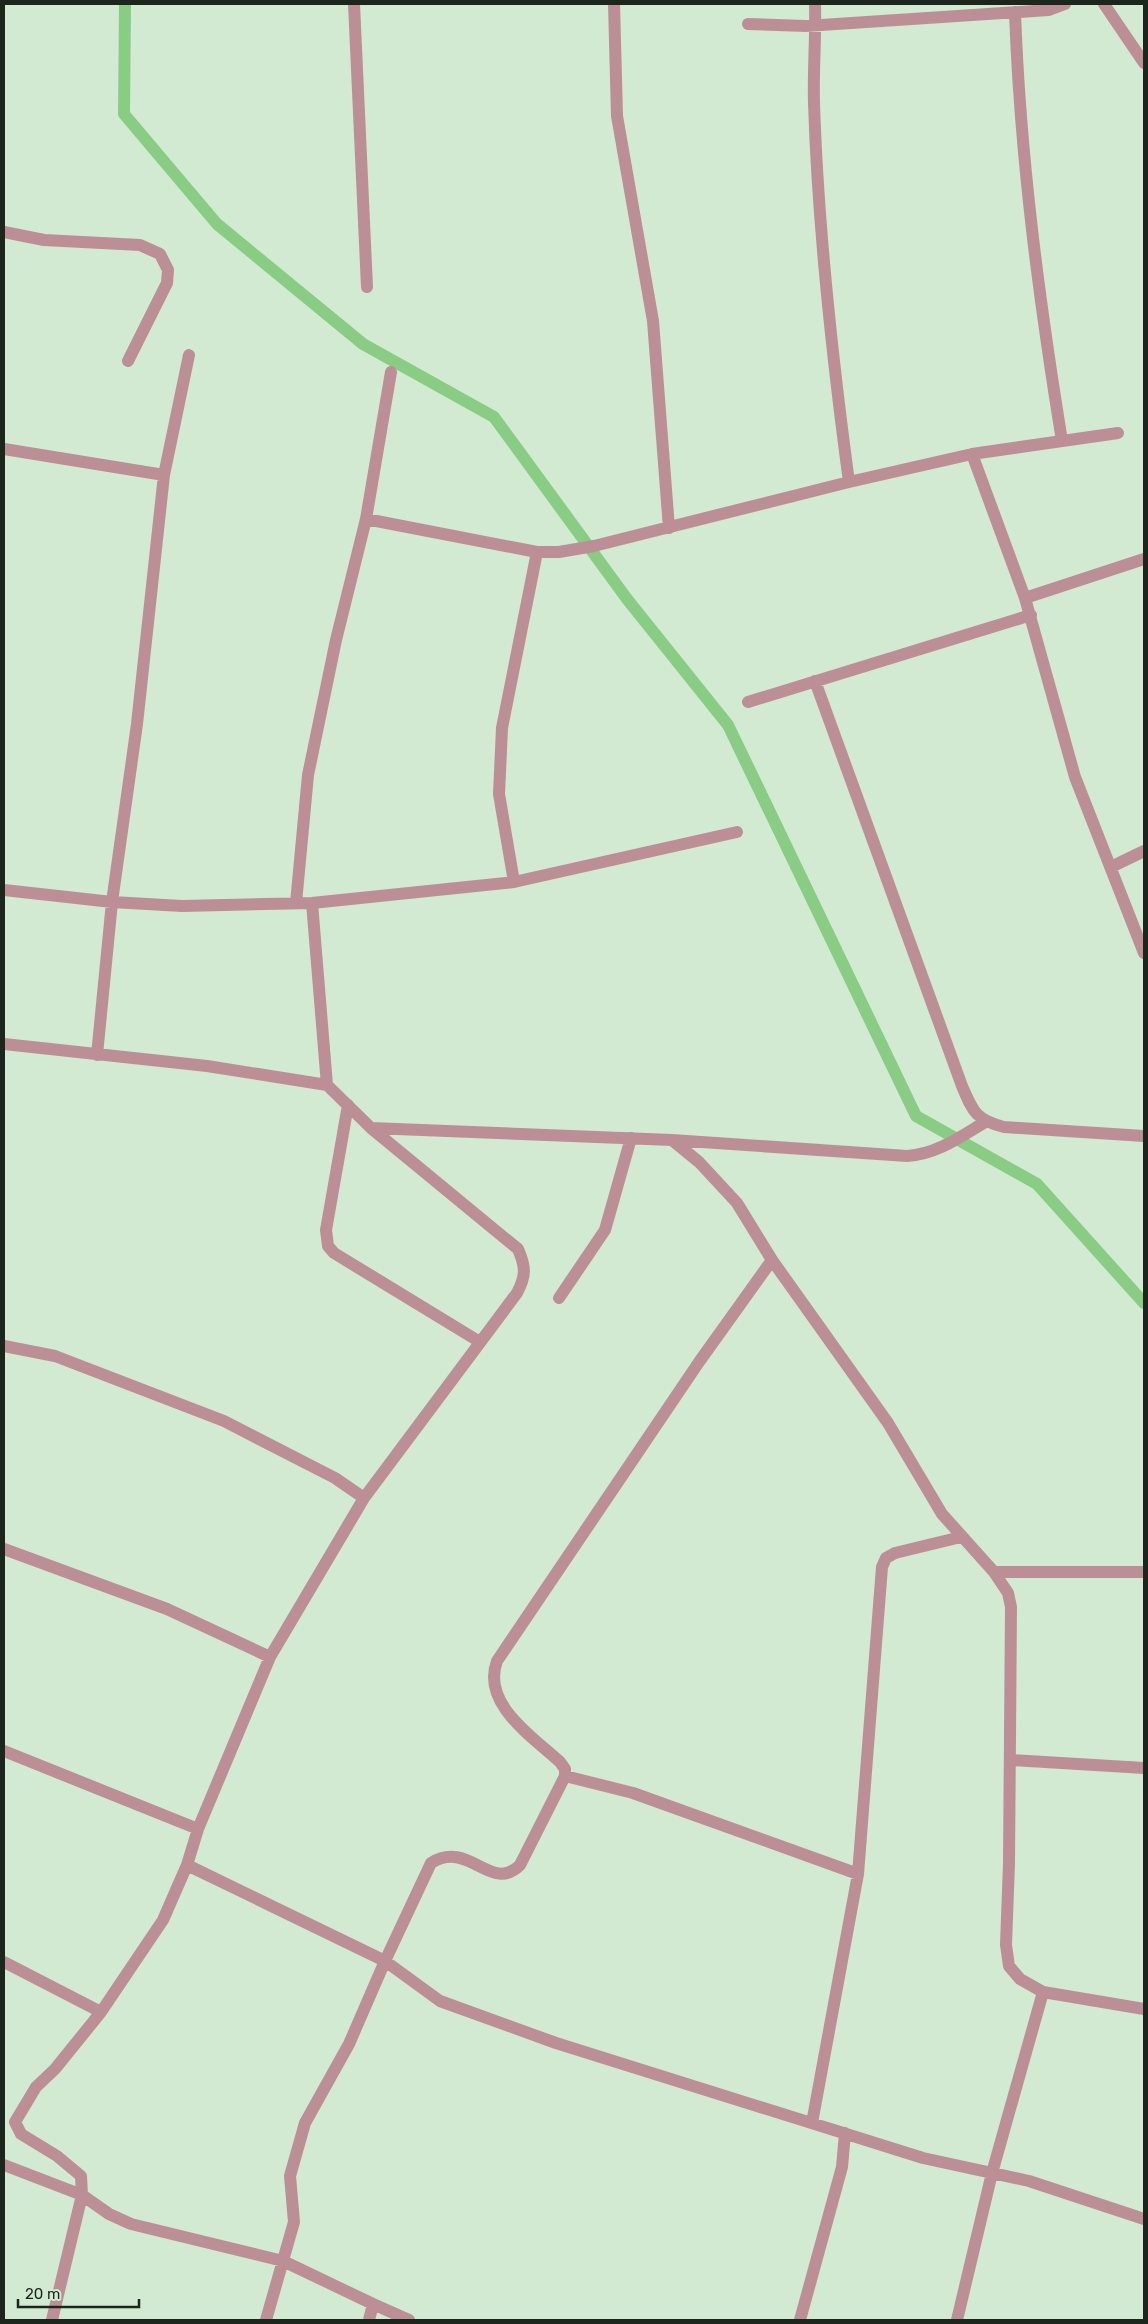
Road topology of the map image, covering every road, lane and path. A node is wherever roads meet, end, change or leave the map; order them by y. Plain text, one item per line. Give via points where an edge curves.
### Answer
1 (354, 4) edge
2 (614, 4) edge
3 (815, 4) edge
4 (1065, 4) edge
5 (1104, 4) edge
6 (1016, 12) junction
7 (748, 24) dead end
8 (816, 25) junction
9 (1144, 62) edge
10 (4, 232) edge
11 (367, 287) dead end
12 (189, 355) dead end
13 (128, 361) dead end
14 (391, 372) dead end
15 (1118, 433) dead end
16 (1062, 441) junction
17 (4, 449) edge
18 (972, 454) junction
19 (164, 475) junction
20 (849, 482) junction
21 (366, 519) junction
22 (669, 528) junction
23 (537, 552) junction
24 (1144, 559) edge
25 (1025, 598) junction
26 (1031, 615) junction
27 (816, 681) junction
28 (748, 702) dead end
29 (737, 832) dead end
30 (1144, 851) edge
31 (1111, 867) junction
32 (514, 882) junction
33 (4, 890) edge
34 (112, 902) junction
35 (296, 903) junction
36 (312, 903) junction
37 (1144, 953) edge
38 (4, 1044) edge
39 (98, 1055) junction
40 (326, 1085) junction
41 (348, 1105) junction
42 (985, 1122) junction
43 (371, 1128) junction
44 (1144, 1136) edge
45 (631, 1138) junction
46 (672, 1140) junction
47 (772, 1260) junction
48 (559, 1298) dead end
49 (480, 1342) junction
50 (4, 1346) edge
51 (364, 1498) junction
52 (961, 1537) junction
53 (4, 1549) edge
54 (994, 1572) junction
55 (1144, 1572) edge
56 (270, 1658) junction
57 (4, 1751) edge
58 (1010, 1760) junction
59 (1144, 1768) edge
60 (565, 1776) junction
61 (198, 1829) junction
62 (186, 1865) junction
63 (858, 1874) junction
64 (385, 1961) junction
65 (4, 1962) edge
66 (1043, 1992) junction
67 (1144, 2009) edge
68 (101, 2012) junction
69 (812, 2123) junction
70 (845, 2133) junction
71 (4, 2166) edge
72 (992, 2173) junction
73 (82, 2195) junction
74 (1144, 2218) edge
75 (283, 2261) junction
76 (373, 2304) junction
77 (52, 2320) edge
78 (266, 2320) edge
79 (369, 2320) edge
80 (410, 2320) edge
81 (800, 2320) edge
82 (957, 2320) edge

1 - 11 street
2 - 22 street via 617,116 652,321
3 - 8 street
4 - 6 street via 1049,10
5 - 9 street
6 - 8 street
6 - 16 street via 1025,178
7 - 8 street
8 - 20 street via 814,101 819,200 834,376
10 - 13 street via 44,240 140,246 160,254 168,270 166,283
12 - 19 street
14 - 21 street
15 - 16 street
16 - 18 street
17 - 19 street
18 - 20 street
18 - 25 street
19 - 34 street via 137,724
20 - 22 street
21 - 23 street
21 - 35 street via 336,640 308,775
22 - 23 street via 594,546
23 - 32 street via 502,728 499,794
24 - 25 street
25 - 26 street
26 - 27 street
26 - 31 street via 1075,777
27 - 28 street
27 - 42 street via 962,1086 972,1111
29 - 32 street
30 - 31 street
31 - 37 street
32 - 36 street
33 - 34 street
34 - 35 street via 182,906
34 - 39 street
35 - 36 street
36 - 40 street
38 - 39 street
39 - 40 street via 207,1066
40 - 41 street
41 - 43 street
41 - 49 street via 326,1230 328,1246 334,1253
42 - 44 street via 1004,1128
42 - 46 street via 940,1148 913,1155
43 - 45 street
43 - 49 street via 518,1249 525,1264 525,1279
45 - 46 street
45 - 48 street via 605,1230
46 - 47 street via 737,1203
47 - 52 street via 888,1423 942,1514
47 - 60 street via 698,1362 497,1662 493,1672 497,1697 508,1712 560,1762
49 - 51 street
50 - 51 street via 55,1356 224,1421 335,1478
51 - 56 street
52 - 54 street
52 - 63 street via 896,1553 886,1558 882,1567
53 - 56 street via 167,1609
54 - 55 street
54 - 58 street via 1008,1593 1011,1607
56 - 61 street
57 - 61 street
58 - 59 street
58 - 66 street via 1006,1945 1009,1966 1020,1979
60 - 63 street via 632,1793
60 - 64 street via 520,1865 513,1872 494,1874 463,1858 451,1856 431,1863
61 - 62 street
62 - 64 street
62 - 68 street via 163,1920
63 - 69 street
64 - 69 street via 440,2001 556,2043
64 - 75 street via 349,2044 305,2123 290,2176 294,2222
65 - 68 street
66 - 67 street
66 - 72 street
68 - 73 street via 55,2069 36,2087 15,2122 20,2134 57,2156 81,2176
69 - 70 street
70 - 72 street via 923,2158
70 - 81 street via 842,2167
71 - 73 street
72 - 74 street via 1029,2181
72 - 82 street
73 - 75 street via 109,2214 131,2224
73 - 77 street
75 - 76 street
75 - 78 street
76 - 79 street
76 - 80 street

